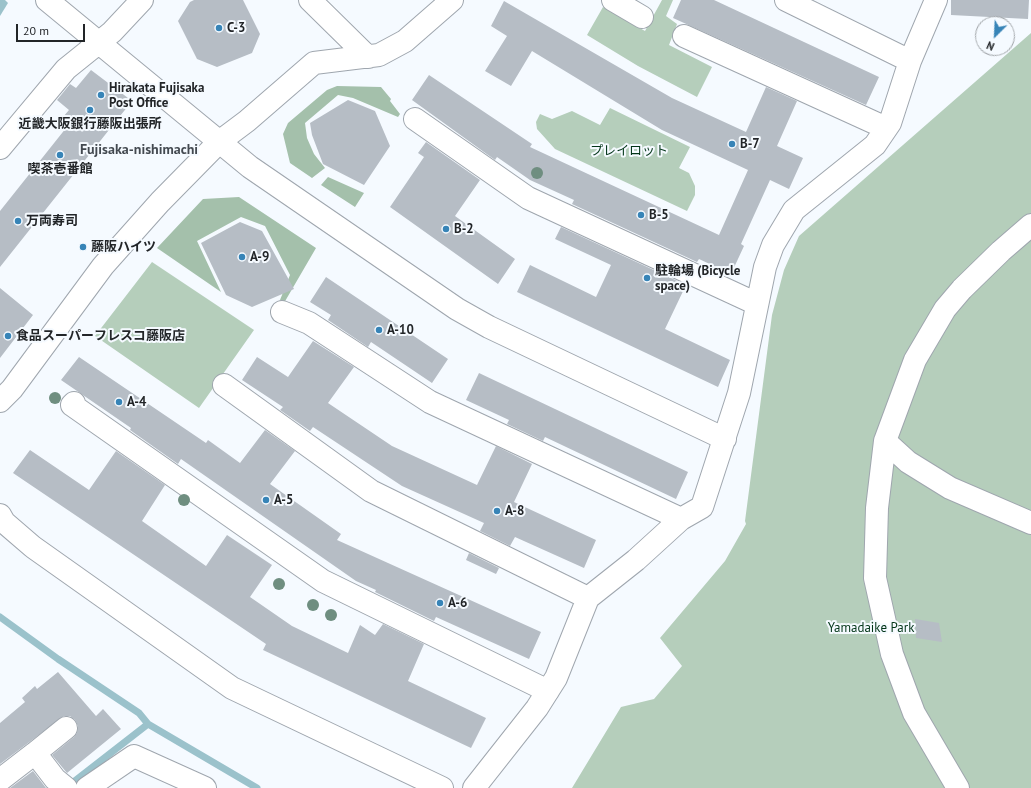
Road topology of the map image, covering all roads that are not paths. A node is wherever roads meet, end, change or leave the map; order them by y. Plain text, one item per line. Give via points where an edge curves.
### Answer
1 (47, 0) edge
2 (142, 0) edge
3 (310, 0) edge
4 (452, 0) edge
5 (613, 0) edge
6 (786, 0) edge
7 (936, 0) edge
8 (642, 17) dead end
9 (684, 36) dead end
10 (99, 44) junction
11 (373, 56) junction
12 (910, 61) junction
13 (415, 119) dead end
14 (886, 128) junction
15 (219, 142) junction
16 (0, 148) edge
17 (1031, 225) edge
18 (757, 304) junction
19 (282, 312) dead end
20 (224, 385) dead end
21 (739, 393) junction
22 (0, 401) edge
23 (74, 402) dead end
24 (748, 414) dead end
25 (725, 439) junction
26 (885, 441) junction
27 (0, 515) edge
28 (681, 520) junction
29 (1031, 523) edge
30 (588, 598) junction
31 (548, 691) junction
32 (66, 728) dead end
33 (35, 753) junction
34 (0, 780) edge
35 (63, 785) edge
36 (87, 788) edge
37 (204, 788) edge
38 (442, 788) edge
39 (474, 788) edge
40 (958, 788) edge

1 - 10 street
2 - 10 street
3 - 11 street
4 - 11 street via 405,41
5 - 8 street
6 - 12 street
7 - 12 street
9 - 14 street
10 - 15 street
10 - 16 street via 66,69
11 - 15 street via 314,63
12 - 14 street
13 - 18 street via 528,198
14 - 18 street via 875,145 794,210 773,245
15 - 22 street via 160,202 103,266 12,389
15 - 25 street via 250,167 457,309 489,327
17 - 26 street via 1001,251 944,309 915,360
18 - 21 street
19 - 28 street via 309,323 430,402
20 - 30 street via 371,491
21 - 24 street
21 - 25 street
23 - 31 street via 72,405 323,581
25 - 28 street via 702,507
26 - 29 street via 908,462 950,488
26 - 40 street via 877,508 875,578 892,654 914,713
27 - 38 street via 4,522 32,547 232,688
28 - 30 street
30 - 31 street via 570,647
31 - 39 street
32 - 33 street
33 - 34 street
33 - 35 street
36 - 37 street via 134,756

